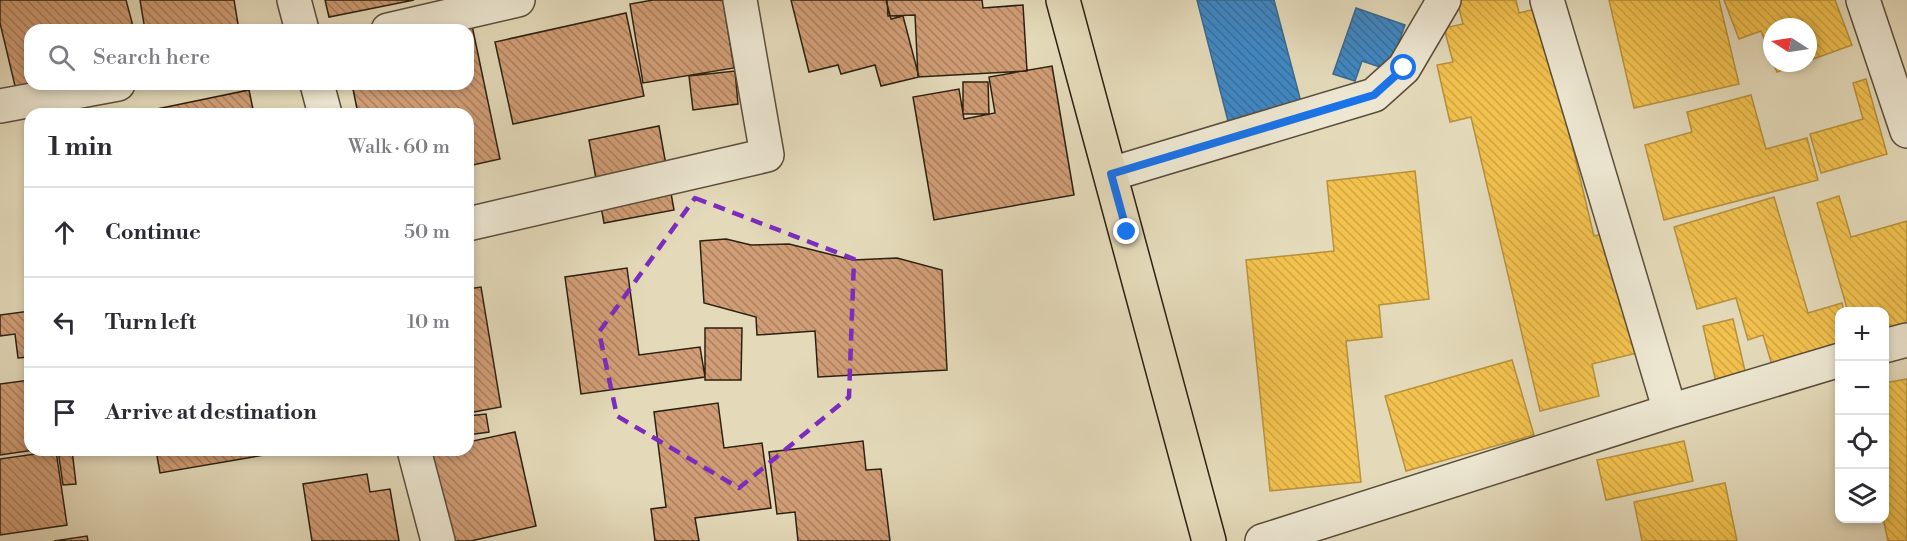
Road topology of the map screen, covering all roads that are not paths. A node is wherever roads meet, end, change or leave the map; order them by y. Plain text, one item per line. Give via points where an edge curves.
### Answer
1 (294, 0) edge
2 (518, 0) edge
3 (740, 0) edge
4 (1063, 0) edge
5 (1444, 0) edge
6 (1547, 0) edge
7 (1863, 0) edge
8 (300, 24) edge
9 (414, 24) edge
10 (86, 90) edge
11 (319, 90) edge
12 (0, 106) edge
13 (323, 108) edge
14 (1907, 131) edge
15 (1111, 174) junction
16 (474, 223) edge
17 (1907, 340) edge
18 (1889, 345) edge
19 (1836, 361) edge
20 (1670, 411) junction
21 (416, 456) edge
22 (438, 541) edge
23 (1209, 541) edge
24 (1262, 541) edge

1 - 8 street
2 - 9 street
3 - 16 street via 766,155
4 - 15 main road
5 - 15 street via 1404,68 1374,95
6 - 20 street
7 - 14 street
10 - 12 street
11 - 13 street
15 - 23 main road
17 - 18 street
19 - 20 street
20 - 24 street
21 - 22 street

